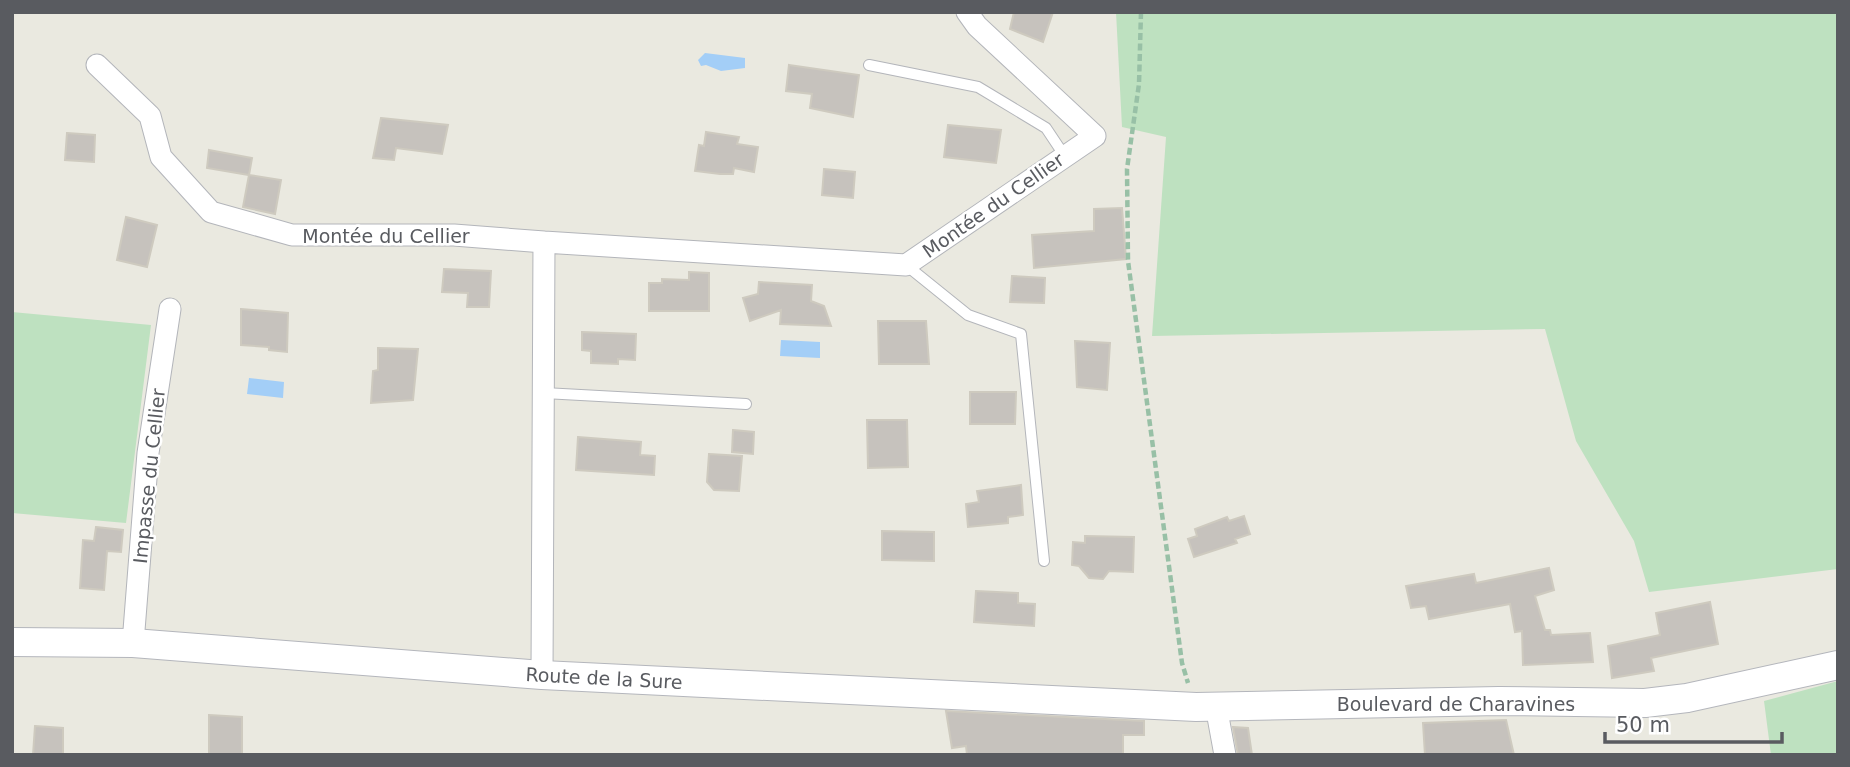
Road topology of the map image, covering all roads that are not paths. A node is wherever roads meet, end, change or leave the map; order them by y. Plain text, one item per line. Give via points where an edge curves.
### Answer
1 (967, 12) edge
2 (97, 65) dead end
3 (869, 65) dead end
4 (1064, 155) junction
5 (544, 242) junction
6 (906, 265) junction
7 (170, 309) dead end
8 (544, 393) junction
9 (746, 404) dead end
10 (1044, 561) dead end
11 (12, 642) edge
12 (133, 643) junction
13 (1838, 665) edge
14 (542, 675) junction
15 (1206, 707) junction
16 (1225, 755) edge

1 - 4 street, Montée du Cellier via 1095,136
2 - 5 street, Montée du Cellier via 150,117 161,157 211,212 292,235 454,235
3 - 4 lane via 978,87 1046,128
4 - 6 street, Montée du Cellier
5 - 6 street, Montée du Cellier
5 - 8 street
6 - 10 lane via 968,315 1021,334
7 - 12 street, Impasse du Cellier via 148,453
8 - 9 lane
8 - 14 street
11 - 12 main road, Route de la Sure
12 - 14 main road, Route de la Sure
13 - 15 main road, Boulevard de Charavines via 1645,703
14 - 15 main road, Route de la Sure
15 - 16 street

